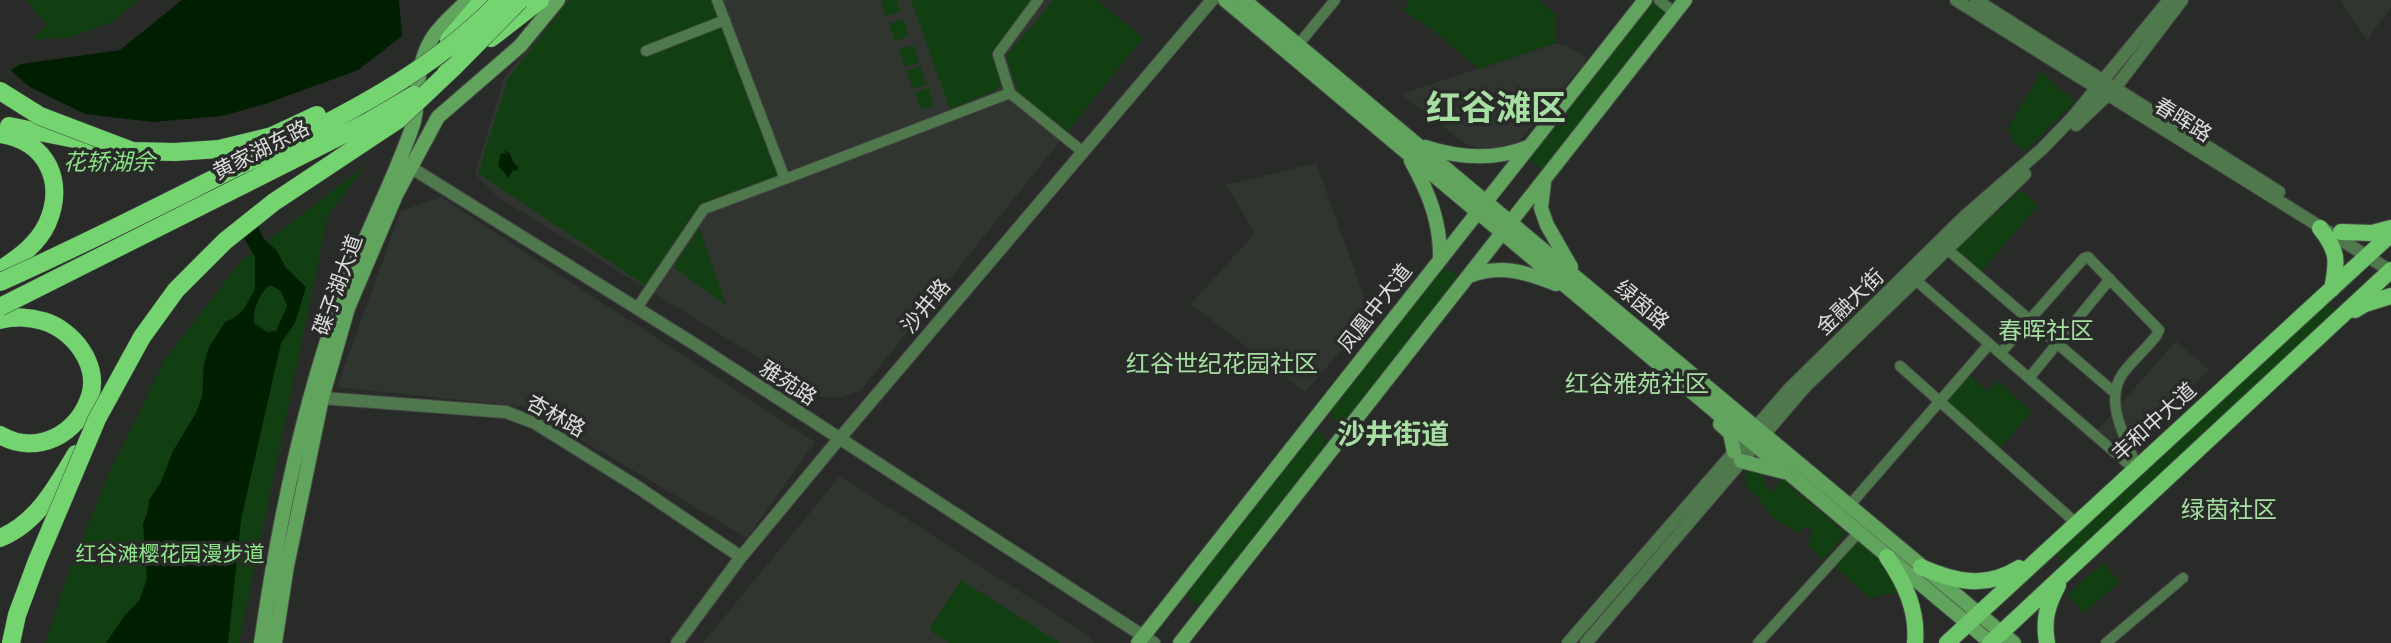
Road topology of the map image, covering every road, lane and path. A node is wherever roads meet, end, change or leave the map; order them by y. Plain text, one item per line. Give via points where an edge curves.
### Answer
1 (468, 0) edge
2 (483, 0) edge
3 (501, 0) edge
4 (520, 0) edge
5 (540, 0) edge
6 (558, 0) edge
7 (718, 0) edge
8 (1038, 0) edge
9 (1212, 0) edge
10 (1225, 0) edge
11 (1244, 0) edge
12 (1253, 0) edge
13 (1335, 0) edge
14 (1645, 0) edge
15 (1659, 0) edge
16 (1685, 0) edge
17 (1956, 0) edge
18 (1976, 0) edge
19 (2169, 0) edge
20 (2182, 0) edge
21 (1675, 13) junction
22 (1261, 15) junction
23 (725, 20) junction
24 (1298, 46) junction
25 (646, 51) dead end
26 (434, 59) junction
27 (455, 66) junction
28 (2106, 88) junction
29 (0, 91) edge
30 (1010, 93) junction
31 (0, 124) edge
32 (0, 134) edge
33 (1529, 147) junction
34 (1412, 149) junction
35 (132, 151) junction
36 (1083, 152) junction
37 (404, 163) junction
38 (785, 179) junction
39 (1544, 181) junction
40 (1482, 207) junction
41 (1507, 228) junction
42 (2320, 228) junction
43 (2391, 228) edge
44 (2341, 232) junction
45 (2391, 234) edge
46 (1947, 249) junction
47 (2370, 254) junction
48 (1440, 260) junction
49 (2391, 269) edge
50 (0, 270) edge
51 (1469, 276) junction
52 (1918, 277) junction
53 (2110, 279) junction
54 (0, 282) edge
55 (1572, 283) junction
56 (2332, 289) junction
57 (2391, 296) edge
58 (0, 307) edge
59 (637, 308) junction
60 (0, 320) edge
61 (2030, 321) junction
62 (2335, 322) junction
63 (2057, 343) junction
64 (2006, 348) dead end
65 (1985, 349) dead end
66 (1900, 366) dead end
67 (2029, 378) junction
68 (2115, 393) junction
69 (1694, 395) junction
70 (322, 398) junction
71 (1939, 402) junction
72 (97, 419) junction
73 (0, 435) edge
74 (1755, 437) junction
75 (839, 439) junction
76 (1738, 457) junction
77 (2136, 468) junction
78 (1788, 473) junction
79 (1849, 506) junction
80 (2076, 523) junction
81 (1858, 533) junction
82 (0, 538) edge
83 (2042, 554) junction
84 (741, 557) junction
85 (1887, 557) junction
86 (1921, 568) junction
87 (2063, 575) junction
88 (2183, 578) dead end
89 (1971, 619) junction
90 (1914, 639) edge
91 (2119, 639) edge
92 (1145, 641) edge
93 (1997, 641) edge
94 (1589, 642) edge
95 (11, 643) edge
96 (261, 643) edge
97 (275, 643) edge
98 (677, 643) edge
99 (1180, 643) edge
100 (1568, 643) edge
101 (1758, 643) edge
102 (1947, 643) edge
103 (2047, 643) edge
104 (2106, 643) edge

1 - 37 main road, 碟子湖大道 via 426,47
2 - 26 highway, bridge
3 - 26 highway, 黄家湖东路, bridge
4 - 27 highway, 黄家湖东路, bridge
5 - 27 highway, bridge
6 - 37 main road, 碟子湖大道 via 520,46 438,117
7 - 23 street
8 - 30 street via 998,54
9 - 36 street, 沙井路
10 - 34 main road, 绿茵路
11 - 22 main road, 绿茵路
12 - 22 main road
13 - 24 street
14 - 33 main road, 凤凰中大道
15 - 21 street
16 - 21 main road
17 - 28 street, 春晖路
18 - 28 street, 春晖路
19 - 28 street, 金融大街
20 - 28 street, 金融大街
21 - 39 main road
22 - 24 main road, 绿茵路
23 - 25 street
23 - 38 street
24 - 34 main road, 绿茵路
26 - 35 highway, bridge via 272,136 219,149
26 - 54 highway, 黄家湖东路, bridge via 364,104
27 - 58 highway, 黄家湖东路, bridge via 368,122
27 - 72 highway, bridge via 398,119 274,202 195,271 142,338
28 - 42 street, 春晖路
28 - 44 street, 春晖路
28 - 46 street, 金融大街
28 - 74 street, 金融大街 via 1965,216 1788,389
29 - 35 highway, bridge via 40,116
30 - 36 street
30 - 38 street
31 - 35 highway, bridge
32 - 50 highway via 15,136 37,149 53,173 55,195 46,225 25,253
33 - 34 main road via 1470,157
33 - 40 main road, 凤凰中大道
34 - 40 main road, 绿茵路
34 - 48 main road via 1434,209
36 - 75 street, 沙井路
37 - 59 street, 雅苑路
37 - 70 main road, 碟子湖大道 via 348,308
37 - 96 main road, 碟子湖大道 via 340,302 304,423
38 - 59 street via 704,209
39 - 41 main road
39 - 55 main road via 1541,208
40 - 41 main road, 绿茵路
40 - 48 main road, 凤凰中大道
41 - 51 main road
41 - 55 main road, 绿茵路
42 - 47 street, 春晖路
42 - 56 main road via 2336,255
43 - 44 main road
44 - 47 street, 春晖路
45 - 47 main road, 丰和中大道
46 - 52 street, 金融大街
46 - 61 street
47 - 49 street, 春晖路
47 - 56 main road, 丰和中大道
48 - 92 main road, 凤凰中大道
49 - 62 main road
51 - 55 main road via 1518,270
51 - 99 main road
52 - 67 street via 1919,283
52 - 74 street, 金融大街
53 - 61 street via 2084,258
53 - 63 street
53 - 68 street via 2159,330 2123,373
55 - 69 main road, 绿茵路
55 - 74 main road, 绿茵路
56 - 77 main road, 丰和中大道
57 - 62 main road via 2365,304
59 - 75 street, 雅苑路
60 - 73 highway via 8,317 56,324 75,339 92,381 91,395 79,419 59,437 36,444
61 - 63 street
61 - 64 street
62 - 87 main road
63 - 67 street
63 - 68 street
65 - 71 street
66 - 71 street
67 - 77 street
68 - 77 street
69 - 74 main road, 绿茵路
69 - 76 main road via 1730,433
70 - 84 street, 杏林路 via 506,412 535,423
70 - 97 main road, 碟子湖大道 via 286,566
71 - 79 street
71 - 80 street
72 - 82 highway, bridge via 53,492 22,527
72 - 95 highway, bridge via 37,561
74 - 76 street, 金融大街
74 - 78 main road, 绿茵路
74 - 79 main road, 绿茵路
75 - 84 street, 沙井路
75 - 92 street, 雅苑路
76 - 78 main road
76 - 94 street, 金融大街
76 - 100 street, 金融大街
77 - 80 main road, 丰和中大道
78 - 81 main road, 绿茵路
79 - 86 main road, 绿茵路
80 - 83 main road, 丰和中大道
81 - 85 main road, 绿茵路
81 - 101 street
83 - 86 main road via 1991,581 1959,581
83 - 89 main road, 丰和中大道
84 - 98 street, 沙井路
85 - 89 main road, 绿茵路
85 - 90 main road via 1907,590
86 - 89 main road, 绿茵路
87 - 93 main road
87 - 103 main road via 2048,605 2044,623
88 - 91 street
89 - 93 main road, 绿茵路
89 - 102 main road, 丰和中大道
91 - 104 street

